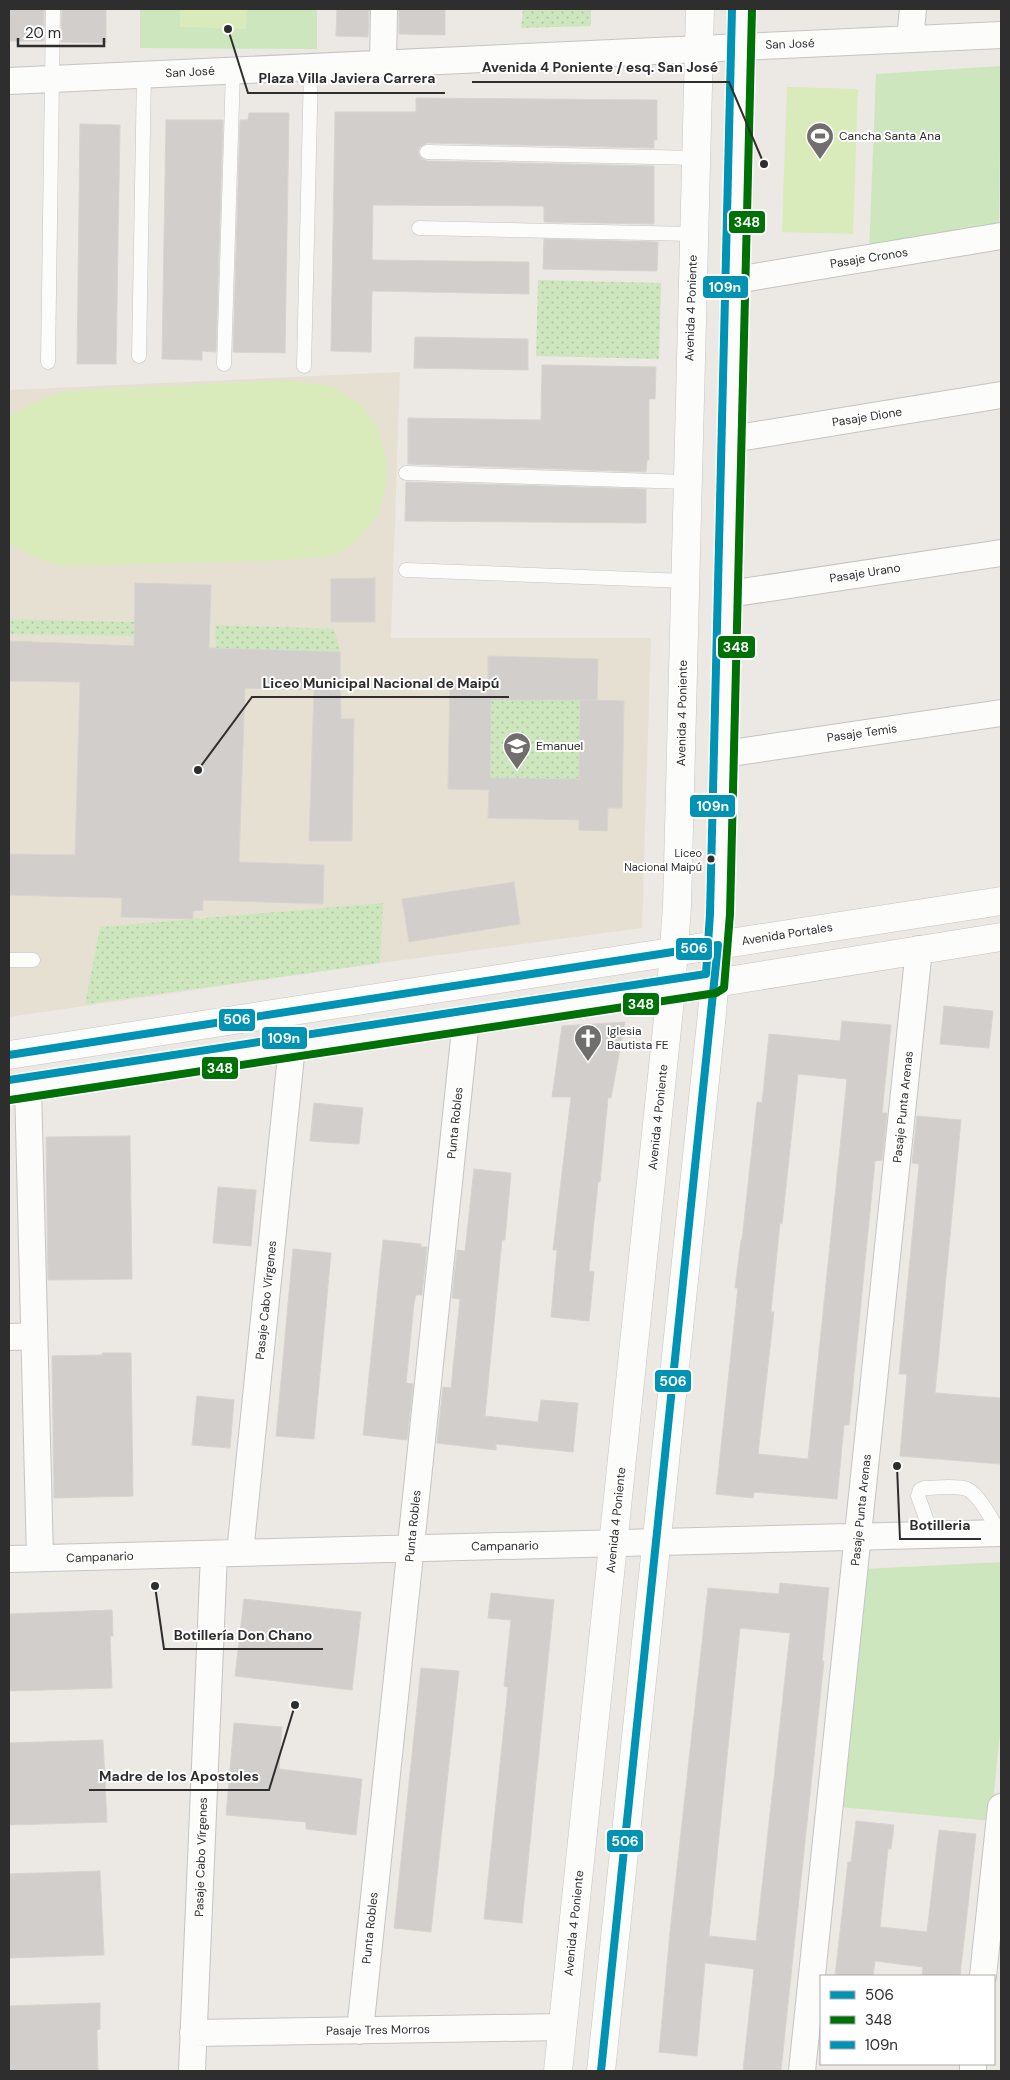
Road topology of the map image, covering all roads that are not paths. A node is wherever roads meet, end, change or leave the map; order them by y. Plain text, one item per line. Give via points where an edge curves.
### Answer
1 (53, 9) edge
2 (384, 9) edge
3 (700, 9) edge
4 (742, 9) edge
5 (912, 9) edge
6 (1001, 35) edge
7 (910, 39) junction
8 (741, 46) junction
9 (699, 48) junction
10 (383, 63) junction
11 (311, 67) junction
12 (233, 70) junction
13 (144, 74) junction
14 (52, 79) junction
15 (9, 81) edge
16 (427, 152) dead end
17 (696, 158) junction
18 (419, 228) dead end
19 (693, 234) junction
20 (1001, 236) edge
21 (736, 280) junction
22 (139, 356) dead end
23 (48, 362) dead end
24 (224, 364) dead end
25 (304, 366) dead end
26 (1001, 395) edge
27 (732, 438) junction
28 (406, 473) dead end
29 (687, 482) junction
30 (1001, 553) edge
31 (406, 570) dead end
32 (684, 580) junction
33 (728, 594) junction
34 (1001, 713) edge
35 (724, 754) junction
36 (1001, 901) edge
37 (1001, 937) edge
38 (718, 946) junction
39 (919, 949) junction
40 (674, 952) junction
41 (9, 960) edge
42 (33, 960) dead end
43 (715, 983) junction
44 (671, 990) junction
45 (466, 1020) junction
46 (292, 1046) junction
47 (9, 1055) edge
48 (18, 1089) edge
49 (34, 1336) junction
50 (9, 1337) edge
51 (1000, 1533) edge
52 (932, 1535) junction
53 (858, 1537) junction
54 (656, 1542) junction
55 (613, 1543) junction
56 (411, 1549) junction
57 (240, 1553) junction
58 (214, 1554) junction
59 (40, 1558) junction
60 (9, 1559) edge
61 (1001, 1807) edge
62 (983, 1975) edge
63 (563, 2027) junction
64 (360, 2030) junction
65 (193, 2033) junction
66 (192, 2071) edge
67 (558, 2071) edge
68 (601, 2071) edge
69 (802, 2071) edge

1 - 14 lane
2 - 10 street
3 - 9 street, Avenida 4 Poniente
4 - 8 street
5 - 7 street
6 - 7 street, San José
7 - 8 street, San José
8 - 9 street, San José
8 - 21 street
9 - 10 street, San José
9 - 17 street, Avenida 4 Poniente
10 - 11 street, San José
11 - 12 street, San José
11 - 25 lane
12 - 13 street, San José
12 - 24 lane
13 - 14 street, San José
13 - 22 lane
14 - 15 street, San José
14 - 23 lane
16 - 17 lane
17 - 19 street, Avenida 4 Poniente
18 - 19 lane
19 - 29 street, Avenida 4 Poniente
20 - 21 street, Pasaje Cronos
21 - 27 street
26 - 27 street, Pasaje Dione
27 - 33 street
28 - 29 lane
29 - 32 street, Avenida 4 Poniente
30 - 33 street, Pasaje Urano
31 - 32 lane
32 - 40 street, Avenida 4 Poniente
33 - 35 street
34 - 35 street, Pasaje Temis
35 - 38 street
36 - 38 street, Avenida Portales
37 - 39 street
38 - 40 street, Avenida Portales
38 - 43 street
39 - 43 street
39 - 53 street, Pasaje Punta Arenas
40 - 44 street, Avenida 4 Poniente
40 - 47 street, Avenida Portales
41 - 42 lane
43 - 44 street
43 - 54 street
44 - 45 street
44 - 55 street, Avenida 4 Poniente
45 - 46 street
45 - 56 street, Punta Robles
46 - 48 street
46 - 57 street, Pasaje Cabo Vírgenes
48 - 49 street
49 - 50 street
49 - 59 street
51 - 52 street, Campanario
51 - 52 lane via 977,1497 969,1491 924,1488 918,1496
52 - 53 street, Campanario
53 - 54 street, Campanario
53 - 69 street, Pasaje Punta Arenas
54 - 55 street, Campanario
54 - 68 street
55 - 56 street, Campanario
55 - 63 street, Avenida 4 Poniente
56 - 57 street, Campanario
56 - 64 street, Punta Robles
57 - 58 street, Campanario
58 - 59 street, Campanario
58 - 65 street, Pasaje Cabo Vírgenes
59 - 60 street, Campanario
61 - 62 street
63 - 64 street, Pasaje Tres Morros
63 - 67 street, Avenida 4 Poniente
64 - 65 street, Pasaje Tres Morros
65 - 66 street, Pasaje Cabo Vírgenes

